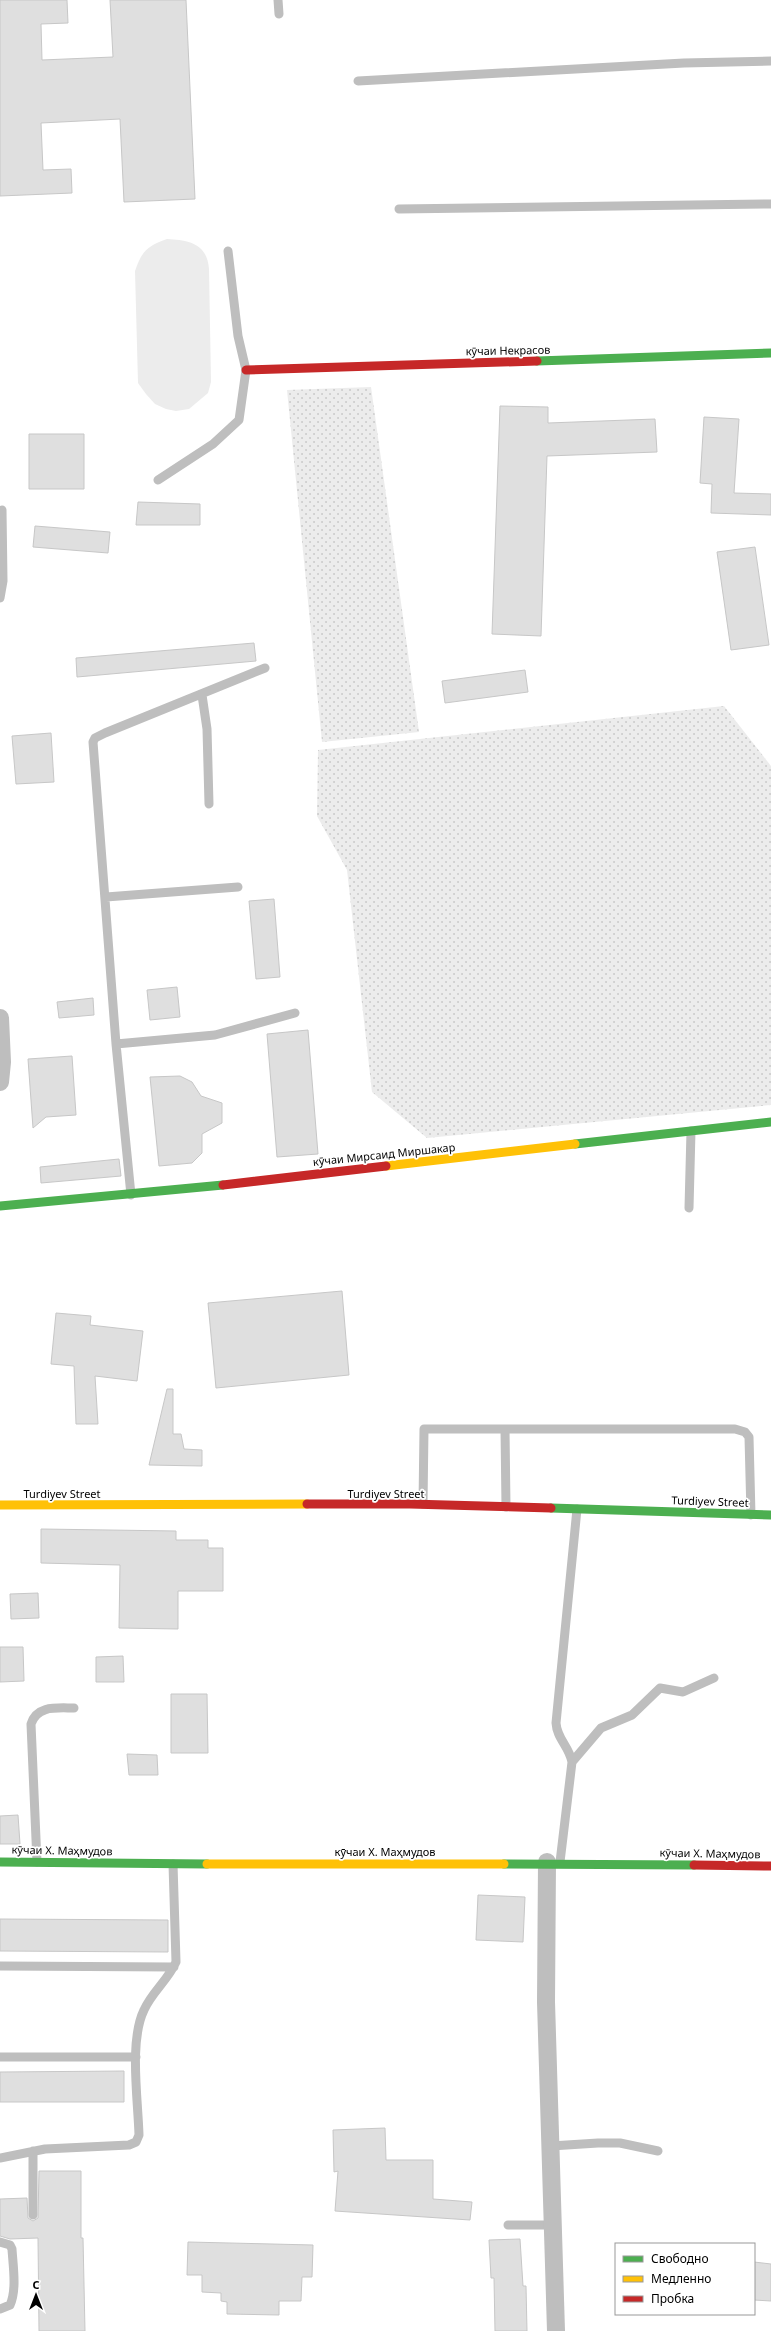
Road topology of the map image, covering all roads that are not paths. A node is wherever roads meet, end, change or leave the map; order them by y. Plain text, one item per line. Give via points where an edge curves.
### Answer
1 (278, 0) edge
2 (279, 14) dead end
3 (771, 61) edge
4 (358, 81) dead end
5 (771, 204) edge
6 (399, 209) dead end
7 (228, 252) dead end
8 (771, 353) edge
9 (246, 370) junction
10 (158, 480) dead end
11 (2, 510) dead end
12 (0, 598) edge
13 (265, 668) dead end
14 (202, 695) junction
15 (209, 804) dead end
16 (238, 887) dead end
17 (106, 897) junction
18 (295, 1014) dead end
19 (0, 1018) edge
20 (116, 1044) junction
21 (0, 1082) edge
22 (771, 1122) edge
23 (691, 1131) junction
24 (131, 1195) junction
25 (0, 1206) edge
26 (689, 1208) dead end
27 (505, 1429) junction
28 (0, 1505) edge
29 (423, 1505) junction
30 (506, 1507) junction
31 (577, 1509) junction
32 (751, 1515) junction
33 (771, 1515) edge
34 (714, 1678) dead end
35 (74, 1708) dead end
36 (572, 1762) junction
37 (0, 1862) edge
38 (37, 1862) junction
39 (554, 1862) junction
40 (173, 1864) junction
41 (771, 1866) edge
42 (0, 1966) edge
43 (174, 1967) junction
44 (0, 2057) edge
45 (136, 2057) junction
46 (551, 2146) junction
47 (32, 2151) junction
48 (658, 2151) dead end
49 (0, 2158) edge
50 (33, 2215) dead end
51 (508, 2225) dead end
52 (553, 2225) junction
53 (0, 2242) edge
54 (0, 2309) edge
55 (556, 2331) edge

1 - 2 lane
3 - 4 lane via 684,63
5 - 6 lane
7 - 9 lane via 238,336
8 - 9 street, кӯчаи Некрасов
9 - 10 lane via 239,420 213,444
11 - 12 lane via 3,581
13 - 14 lane
14 - 15 lane via 207,729
14 - 17 lane via 105,733 92,742
16 - 17 lane
17 - 20 lane
18 - 20 lane via 215,1035
19 - 21 street
20 - 24 lane
22 - 23 street, кӯчаи Мирсаид Миршакар
23 - 24 street, кӯчаи Мирсаид Миршакар
23 - 26 lane
24 - 25 street, кӯчаи Мирсаид Миршакар
27 - 29 lane via 424,1429
27 - 30 lane
27 - 32 lane via 735,1429 745,1432 750,1443
28 - 29 street, Turdiyev Street
29 - 30 street, Turdiyev Street
30 - 31 street, Turdiyev Street
31 - 32 street, Turdiyev Street
31 - 36 lane via 556,1723 557,1734 568,1747
32 - 33 street, Turdiyev Street
34 - 36 lane via 683,1692 660,1688 632,1715 600,1728
35 - 38 lane via 46,1709 38,1712 31,1724
36 - 39 lane
37 - 38 street, кӯчаи Х. Маҳмудов
38 - 40 street, кӯчаи Х. Маҳмудов
39 - 40 street, кӯчаи Х. Маҳмудов
39 - 41 street, кӯчаи Х. Маҳмудов
39 - 46 street via 546,2002
40 - 43 lane via 176,1962
42 - 43 lane
43 - 45 lane via 153,1994 142,2015 137,2030
44 - 45 lane
45 - 47 lane via 139,2135 136,2142 129,2145
46 - 48 lane via 620,2143
46 - 52 street
47 - 49 lane
47 - 50 lane
51 - 52 lane
52 - 55 street
53 - 54 lane via 12,2249 13,2299 10,2305

